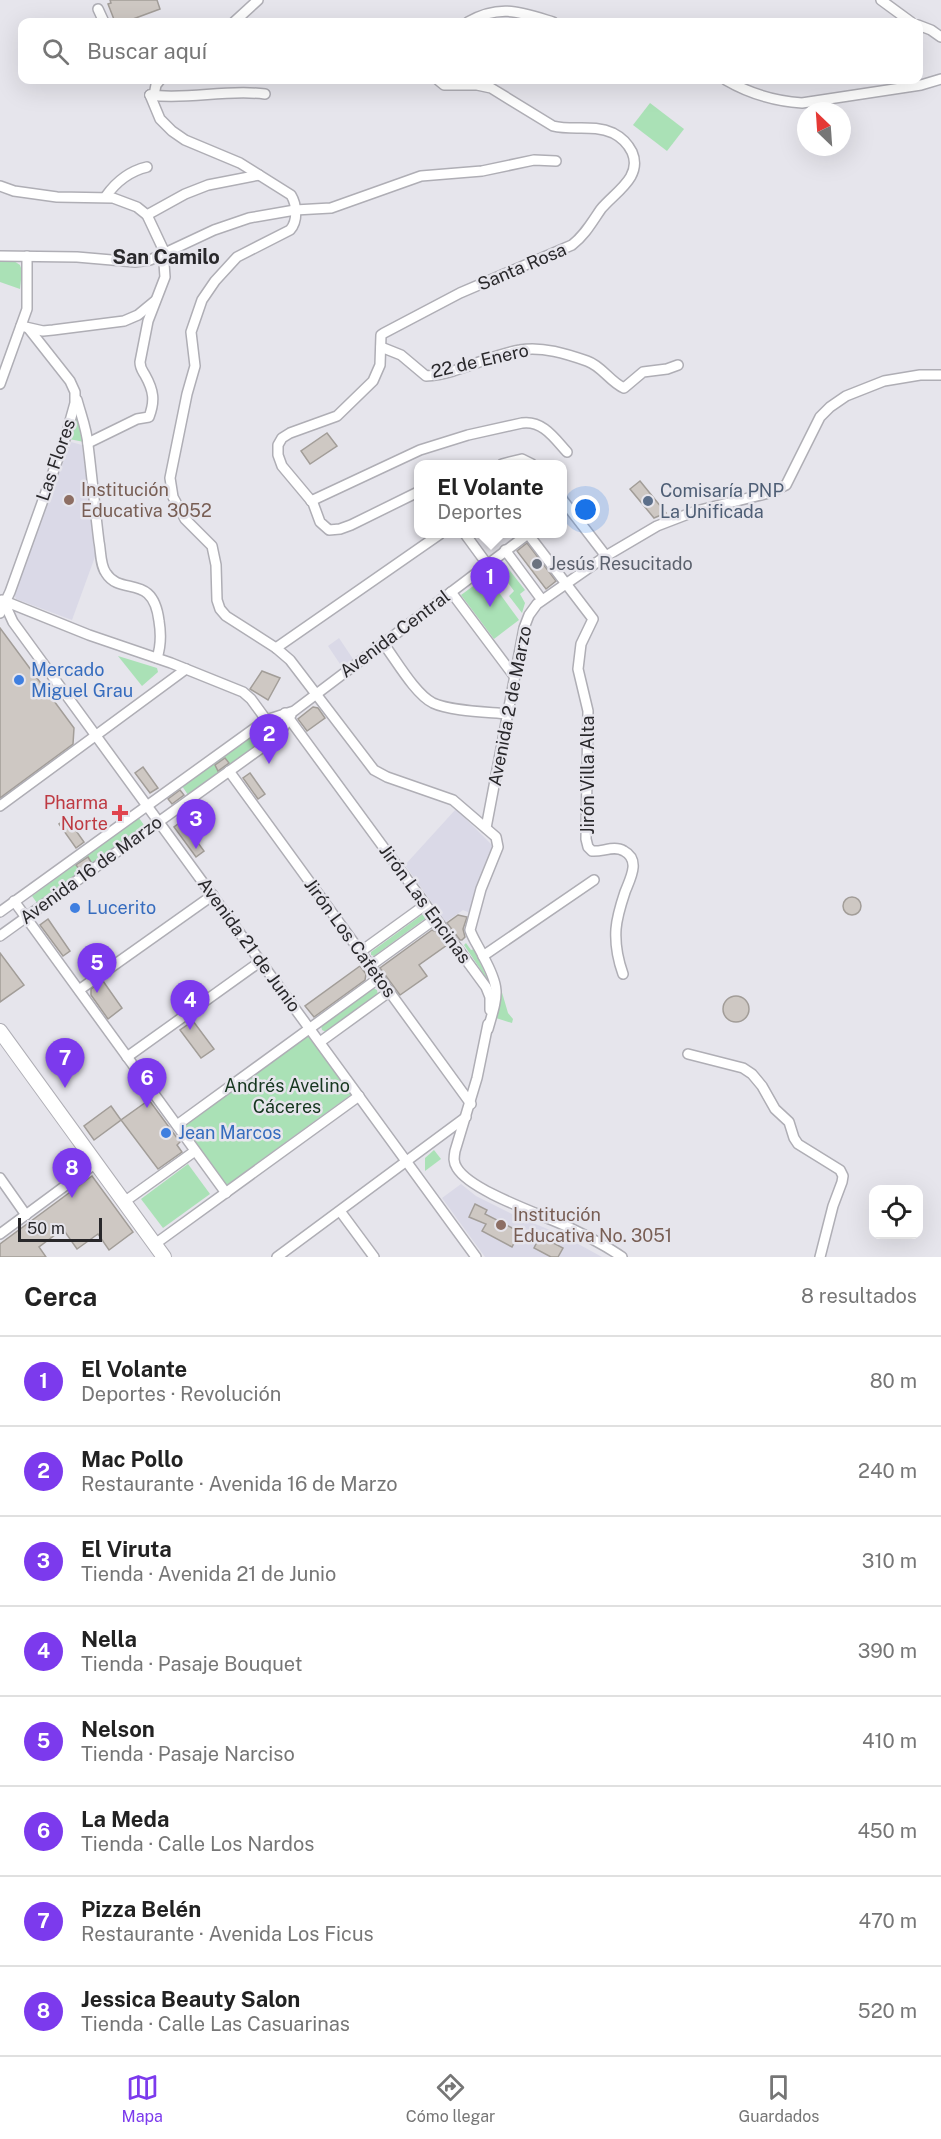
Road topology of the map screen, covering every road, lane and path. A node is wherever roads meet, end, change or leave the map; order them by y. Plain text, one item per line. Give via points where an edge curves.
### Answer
1 (258, 0) edge
2 (881, 0) edge
3 (98, 9) dead end
4 (102, 18) edge
5 (238, 18) edge
6 (479, 18) edge
7 (541, 18) edge
8 (906, 18) edge
9 (923, 27) edge
10 (941, 37) edge
11 (941, 79) edge
12 (157, 84) edge
13 (443, 84) edge
14 (734, 84) edge
15 (265, 94) dead end
16 (150, 95) junction
17 (556, 161) dead end
18 (147, 167) dead end
19 (260, 176) junction
20 (0, 186) edge
21 (106, 196) junction
22 (295, 210) junction
23 (147, 215) junction
24 (163, 255) junction
25 (0, 256) edge
26 (27, 256) junction
27 (156, 300) junction
28 (25, 327) junction
29 (381, 347) junction
30 (678, 365) dead end
31 (941, 375) edge
32 (0, 384) edge
33 (75, 392) junction
34 (88, 443) junction
35 (567, 452) dead end
36 (414, 494) edge
37 (311, 501) junction
38 (567, 505) edge
39 (435, 538) edge
40 (468, 538) edge
41 (521, 538) edge
42 (533, 538) edge
43 (505, 550) junction
44 (606, 556) junction
45 (487, 564) junction
46 (567, 583) junction
47 (451, 591) junction
48 (3, 600) edge
49 (542, 600) junction
50 (0, 613) edge
51 (384, 643) junction
52 (276, 648) junction
53 (157, 658) junction
54 (186, 669) junction
55 (514, 676) junction
56 (316, 694) junction
57 (290, 714) junction
58 (507, 714) junction
59 (266, 720) junction
60 (96, 735) junction
61 (278, 736) junction
62 (229, 771) junction
63 (148, 805) junction
64 (0, 806) edge
65 (159, 821) junction
66 (486, 828) junction
67 (594, 880) dead end
68 (213, 895) junction
69 (14, 901) junction
70 (425, 905) junction
71 (0, 912) edge
72 (26, 918) junction
73 (435, 919) junction
74 (0, 936) edge
75 (360, 952) junction
76 (483, 956) junction
77 (261, 960) junction
78 (370, 966) junction
79 (623, 974) dead end
80 (379, 978) junction
81 (79, 990) junction
82 (389, 992) junction
83 (310, 1028) junction
84 (488, 1029) junction
85 (0, 1031) edge
86 (320, 1042) junction
87 (688, 1054) dead end
88 (127, 1058) junction
89 (359, 1096) junction
90 (471, 1104) junction
91 (466, 1117) junction
92 (177, 1125) junction
93 (195, 1151) junction
94 (96, 1163) junction
95 (407, 1163) junction
96 (0, 1178) edge
97 (226, 1193) junction
98 (124, 1202) junction
99 (340, 1211) junction
100 (26, 1215) junction
101 (0, 1234) edge
102 (155, 1244) junction
103 (164, 1257) edge
104 (277, 1257) edge
105 (374, 1257) edge
106 (476, 1257) edge
107 (622, 1257) edge
108 (820, 1257) edge

1 - 5 street
2 - 8 street
3 - 4 street
6 - 7 street via 511,11
9 - 10 street
11 - 14 street via 802,103 756,95
12 - 16 street via 154,95
13 - 29 street, Santa Rosa via 491,88 553,126 596,128 615,134 632,151 635,171 572,245 480,284 384,333
15 - 16 street
16 - 19 street via 160,119 172,131
17 - 22 street via 534,160 482,171 421,176 331,208
18 - 21 street via 114,185
19 - 22 street via 291,195
19 - 23 street via 208,185
20 - 21 street via 57,197
21 - 23 street
22 - 24 street via 243,220
22 - 52 street via 292,228 237,257 201,300 191,332 195,366 170,478 172,497 185,519 212,546 220,609
23 - 24 street
24 - 26 street via 135,262
24 - 27 street via 165,277
25 - 26 street
26 - 28 street
27 - 28 street via 123,321 61,330
27 - 34 street via 140,362 154,395 149,417
28 - 32 street
28 - 33 street
29 - 30 street, 22 de Enero via 397,352 429,376 510,352 551,351 590,362 624,388 643,372
29 - 37 street, Santa Rosa via 375,378 349,405 330,420 290,433 278,445 282,466
31 - 44 street, Avenida 2 de Marzo via 884,381 846,396 820,417 786,485 675,519
33 - 34 street
33 - 48 street, Las Flores via 65,439
34 - 53 street via 104,570 112,580 152,597 160,626
35 - 37 street via 540,426 522,423 420,450
36 - 37 street via 333,530 322,525
38 - 44 street
39 - 52 street
40 - 45 street
41 - 43 street, Avenida Central
42 - 46 street
43 - 45 street, Avenida Central
43 - 49 street
44 - 46 street, Avenida 2 de Marzo
45 - 47 street, Avenida Central
46 - 49 street, Avenida 2 de Marzo
46 - 79 street, Jirón Villa Alta via 593,619 581,644 578,669 588,711 587,843 592,851 622,850 633,863 616,927
47 - 51 street, Avenida Central
47 - 55 street
48 - 50 street, Las Flores
48 - 53 street
48 - 60 street, Avenida 21 de Junio via 13,622
49 - 55 street, Avenida 2 de Marzo via 526,621
51 - 56 street, Avenida Central
51 - 58 street via 430,701
52 - 56 street
53 - 54 street
54 - 59 street via 243,692
54 - 60 street
55 - 58 street, Avenida 2 de Marzo
56 - 57 street, Avenida Central
56 - 66 street via 374,770 453,800
57 - 59 street, Avenida 16 de Marzo
57 - 61 street, Avenida 16 de Marzo
57 - 70 street, Jirón Las Encinas
58 - 66 street, Avenida 2 de Marzo
59 - 61 street
59 - 63 street, Avenida 16 de Marzo
60 - 63 street, Avenida 21 de Junio
60 - 64 street
61 - 62 street, Avenida 16 de Marzo
62 - 65 street, Avenida 16 de Marzo
62 - 75 street, Jirón Los Cafetos
63 - 65 street, Avenida 21 de Junio
63 - 69 street, Avenida 16 de Marzo
65 - 68 street, Avenida 21 de Junio
65 - 72 street, Avenida 16 de Marzo
66 - 76 street via 496,837 498,847 470,930
67 - 76 street
68 - 77 street, Avenida 21 de Junio
68 - 81 street
69 - 71 street, Avenida 16 de Marzo
69 - 72 street
70 - 73 street, Jirón Las Encinas
70 - 75 street
72 - 74 street, Avenida 16 de Marzo
72 - 81 street
73 - 78 street
73 - 84 street, Jirón Las Encinas via 488,992
75 - 78 street, Jirón Los Cafetos
76 - 84 street via 497,988
77 - 83 street, Avenida 21 de Junio
77 - 88 street
78 - 80 street, Jirón Los Cafetos
80 - 82 street, Jirón Los Cafetos
80 - 83 street
81 - 88 street
82 - 86 street
82 - 90 street, Jirón Los Cafetos
83 - 86 street, Avenida 21 de Junio
83 - 92 street
84 - 90 street, Jirón Las Encinas
85 - 94 street
86 - 89 street, Avenida 21 de Junio
87 - 108 street via 752,1074 775,1109 789,1122 798,1144 840,1170 842,1182
88 - 92 street
89 - 95 street, Avenida 21 de Junio
89 - 97 street
90 - 91 street, Jirón Las Encinas
91 - 95 street
91 - 107 street, Jirón Las Encinas via 454,1160 463,1175 490,1193 567,1226
92 - 93 street
93 - 97 street
93 - 98 street
94 - 98 street
94 - 100 street
95 - 99 street
95 - 106 street, Avenida 21 de Junio
96 - 100 street
97 - 102 street
98 - 102 street
99 - 104 street
99 - 105 street
100 - 101 street
102 - 103 street

